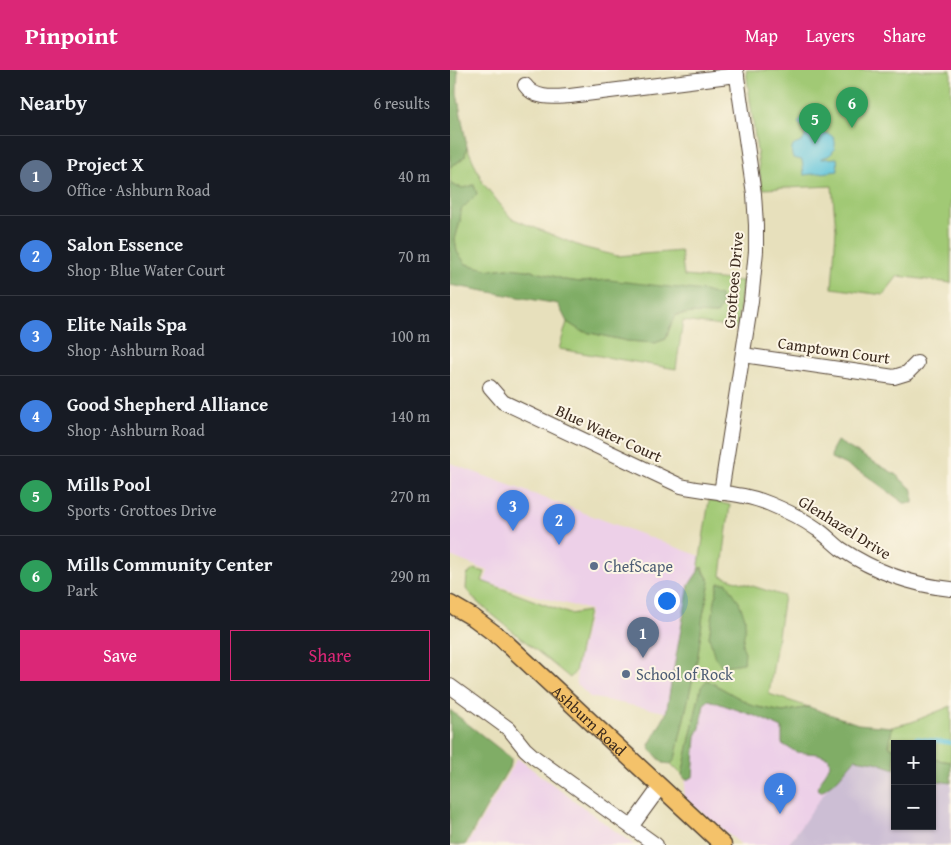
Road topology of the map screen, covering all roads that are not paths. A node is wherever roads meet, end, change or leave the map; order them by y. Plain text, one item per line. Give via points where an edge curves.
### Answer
1 (736, 73) edge
2 (525, 85) dead end
3 (743, 355) junction
4 (917, 363) dead end
5 (490, 387) dead end
6 (722, 493) junction
7 (951, 589) edge
8 (450, 604) edge
9 (450, 686) edge
10 (660, 787) junction
11 (631, 827) junction
12 (656, 845) edge
13 (724, 845) edge

1 - 2 street via 570,96 537,95
1 - 3 street, Grottoes Drive via 756,225 756,251
3 - 4 street, Camptown Court via 894,377 906,373
3 - 6 street, Grottoes Drive
5 - 6 street, Blue Water Court via 502,402 681,486
6 - 7 street, Glenhazel Drive via 744,495 794,515 862,562 893,576 912,583
8 - 10 main road, Ashburn Road via 502,640
9 - 11 street via 508,729 534,757
10 - 11 street
10 - 13 main road, Ashburn Road
11 - 12 street

